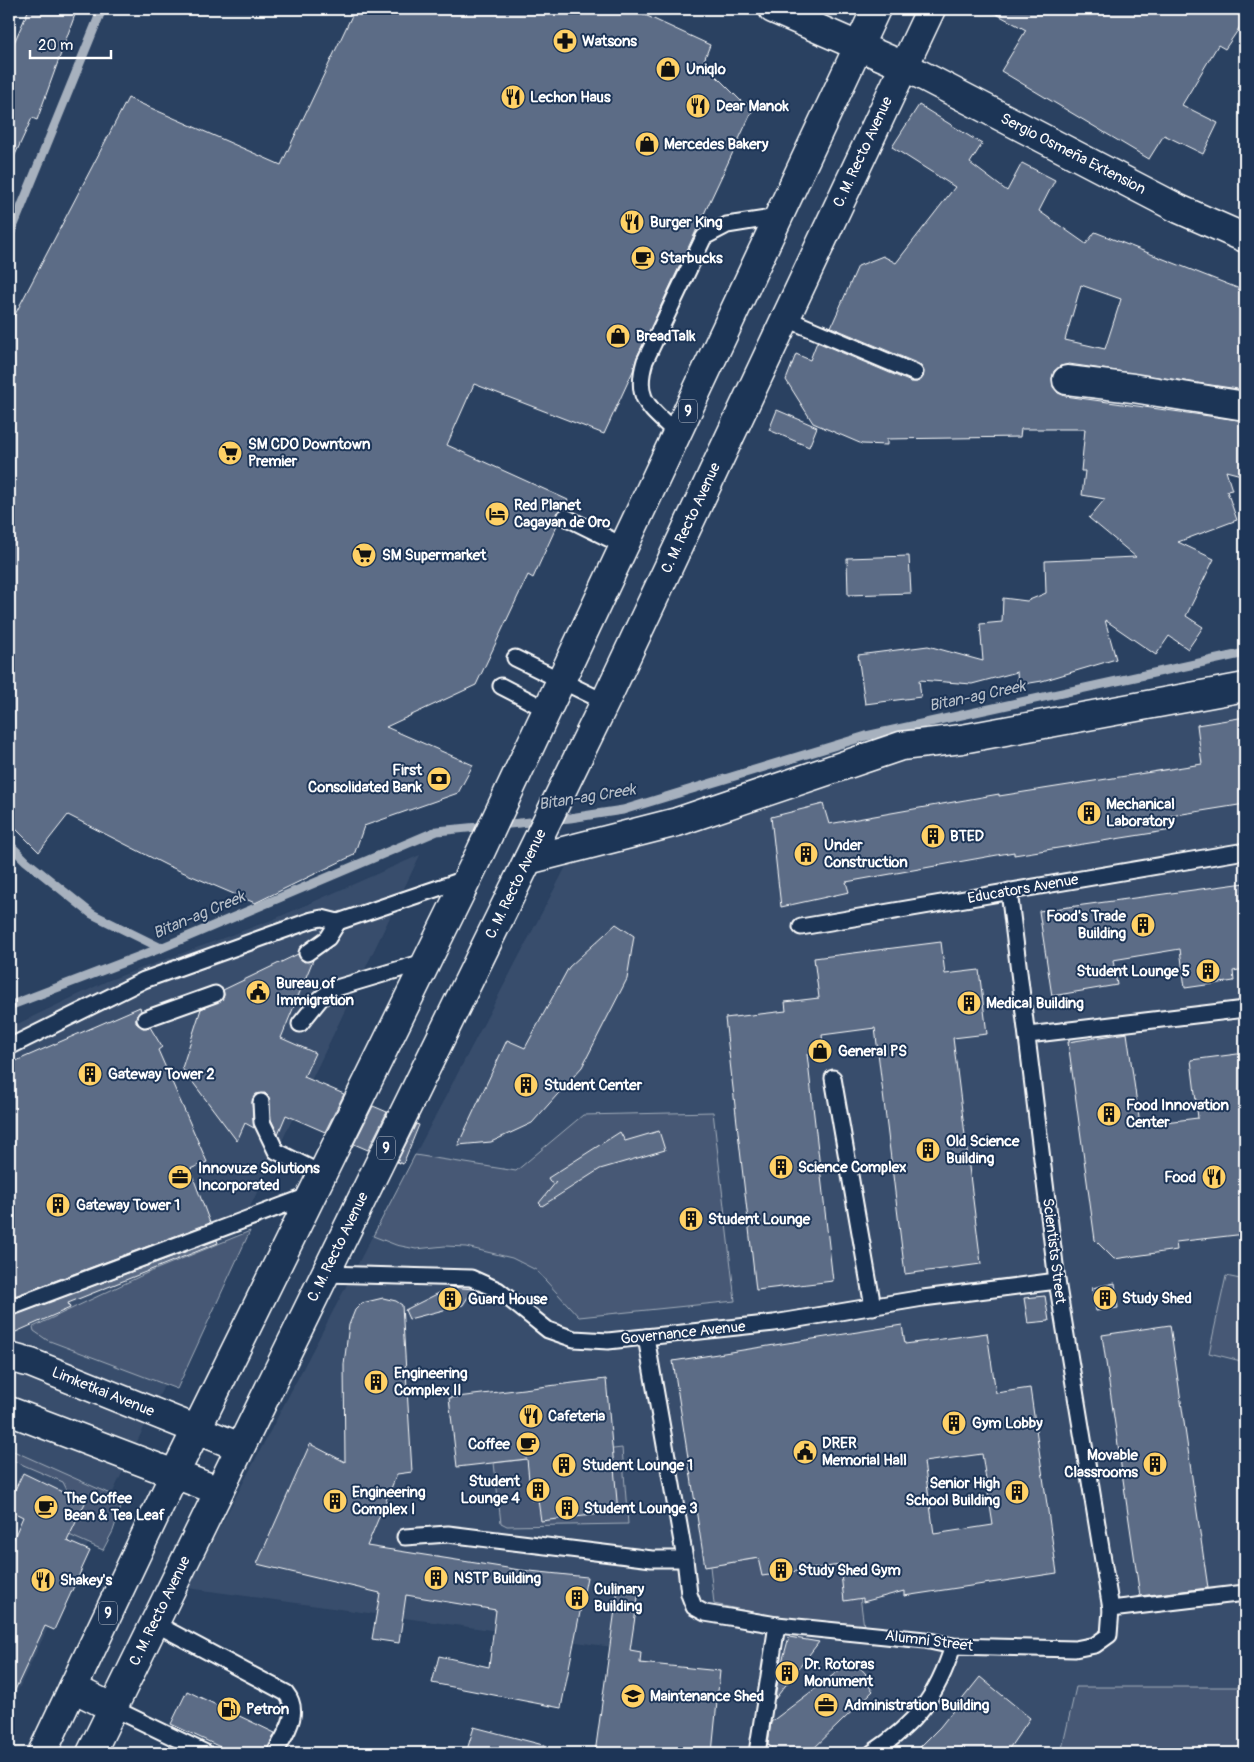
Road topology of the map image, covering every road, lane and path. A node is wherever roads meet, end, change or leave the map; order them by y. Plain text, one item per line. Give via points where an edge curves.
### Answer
1 (773, 9) edge
2 (876, 9) edge
3 (931, 9) edge
4 (859, 46) junction
5 (904, 66) junction
6 (778, 217) junction
7 (1245, 238) edge
8 (785, 318) junction
9 (915, 373) dead end
10 (1067, 380) dead end
11 (1245, 406) edge
12 (677, 434) junction
13 (565, 517) dead end
14 (624, 546) junction
15 (515, 658) dead end
16 (561, 680) junction
17 (502, 686) dead end
18 (1245, 687) edge
19 (605, 702) junction
20 (547, 710) junction
21 (1245, 851) edge
22 (531, 854) junction
23 (468, 878) junction
24 (1009, 891) junction
25 (338, 922) junction
26 (801, 928) dead end
27 (307, 952) dead end
28 (427, 961) junction
29 (215, 994) dead end
30 (1245, 1009) edge
31 (145, 1020) dead end
32 (300, 1024) dead end
33 (1028, 1035) junction
34 (9, 1047) edge
35 (833, 1078) dead end
36 (261, 1102) dead end
37 (317, 1185) junction
38 (325, 1274) junction
39 (1057, 1281) junction
40 (873, 1307) junction
41 (9, 1308) edge
42 (646, 1338) junction
43 (10, 1355) edge
44 (9, 1411) edge
45 (196, 1429) junction
46 (240, 1447) junction
47 (175, 1473) junction
48 (219, 1491) junction
49 (405, 1537) dead end
50 (685, 1559) junction
51 (1245, 1592) edge
52 (1111, 1609) junction
53 (154, 1623) junction
54 (777, 1625) junction
55 (953, 1646) junction
56 (73, 1688) junction
57 (113, 1708) junction
58 (42, 1753) edge
59 (91, 1753) edge
60 (206, 1753) edge
61 (276, 1753) edge
62 (757, 1753) edge
63 (872, 1753) edge

1 - 4 main road, Sergio Osmeña Extension
2 - 4 main road, 9
3 - 5 main road, C. M. Recto Avenue / 9
4 - 5 main road, Sergio Osmeña Extension
4 - 6 main road, 9
5 - 7 main road, Sergio Osmeña Extension via 1178,209
5 - 8 main road, C. M. Recto Avenue / 9
6 - 12 main road, 9
6 - 12 lane via 727,225 704,237 645,361 640,379 641,394 647,405
8 - 9 lane
8 - 19 main road, C. M. Recto Avenue / 9
10 - 11 main road
12 - 14 main road, 9
13 - 14 lane
14 - 16 main road, 9
15 - 16 lane
16 - 19 lane
16 - 20 main road, 9
17 - 20 lane
18 - 22 main road via 901,746 677,822
19 - 22 main road, C. M. Recto Avenue / 9
20 - 23 main road, 9
21 - 24 lane, Educators Avenue
22 - 38 main road, C. M. Recto Avenue / 9
23 - 25 lane
23 - 28 main road, 9
24 - 26 lane, Educators Avenue
24 - 33 lane, Scientists Street
25 - 27 lane via 328,938
25 - 34 lane via 322,918 312,920 144,980
28 - 32 lane via 333,989 321,998
28 - 37 main road, 9
29 - 31 lane
30 - 33 lane
33 - 39 lane, Scientists Street
35 - 40 lane
36 - 37 lane via 262,1122 276,1151
37 - 41 lane
37 - 45 main road, 9
38 - 42 lane, Governance Avenue via 471,1278 498,1290 548,1330 574,1339
38 - 46 main road, C. M. Recto Avenue / 9
39 - 40 lane, Governance Avenue
39 - 52 lane, Scientists Street
40 - 42 lane, Governance Avenue via 774,1324
42 - 50 lane
43 - 45 main road, Limketkai Avenue
44 - 47 main road
45 - 46 main road, Limketkai Avenue
45 - 47 main road, 9
46 - 48 main road, C. M. Recto Avenue / 9
47 - 48 main road
47 - 56 main road, 9
48 - 53 main road, C. M. Recto Avenue / 9
49 - 50 lane via 448,1534 652,1559
50 - 54 lane, Alumni Street via 689,1594 694,1607 705,1613
51 - 52 lane
52 - 55 lane, Alumni Street via 1109,1635 1095,1645 1075,1649
53 - 57 main road, C. M. Recto Avenue / 9
53 - 61 lane via 286,1693 294,1711
54 - 55 lane, Alumni Street via 925,1640
54 - 62 lane
55 - 63 lane via 944,1675 931,1699 915,1720
56 - 57 main road
56 - 58 main road, 9
57 - 59 main road, C. M. Recto Avenue / 9
57 - 60 lane

